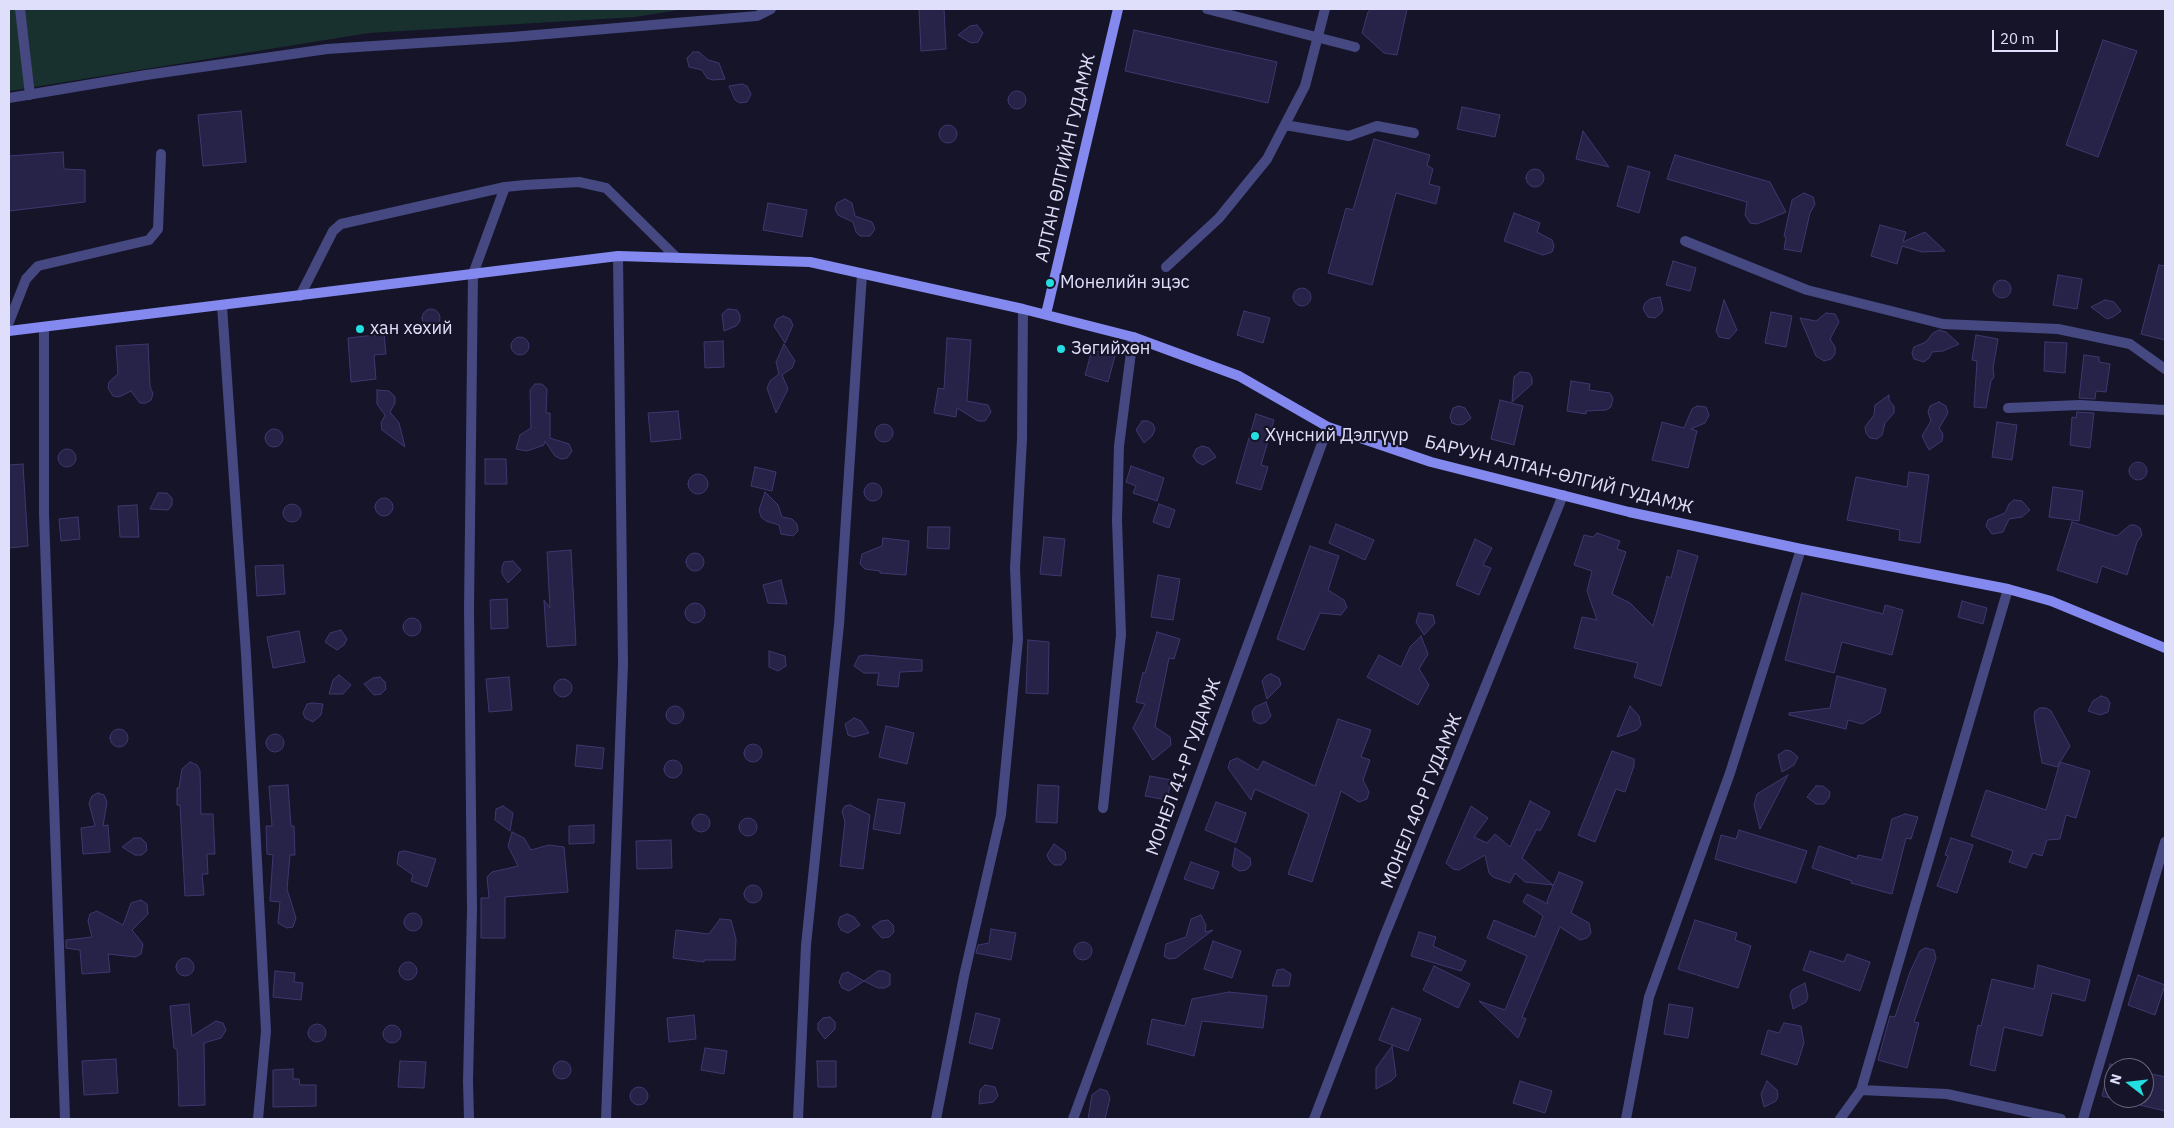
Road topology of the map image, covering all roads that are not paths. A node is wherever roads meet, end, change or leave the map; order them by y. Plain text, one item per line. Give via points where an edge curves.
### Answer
1 (20, 9) edge
2 (772, 9) edge
3 (1118, 9) edge
4 (1207, 9) edge
5 (1325, 9) edge
6 (1219, 10) edge
7 (1317, 36) junction
8 (1354, 47) dead end
9 (30, 95) junction
10 (9, 98) edge
11 (1285, 124) junction
12 (1414, 133) dead end
13 (161, 154) dead end
14 (505, 187) junction
15 (1685, 241) dead end
16 (618, 256) junction
17 (677, 258) junction
18 (1166, 267) dead end
19 (473, 274) junction
20 (862, 274) junction
21 (300, 296) junction
22 (222, 306) junction
23 (1023, 308) junction
24 (1046, 314) junction
25 (9, 322) edge
26 (44, 328) junction
27 (9, 331) edge
28 (1133, 337) junction
29 (2165, 369) edge
30 (2008, 408) dead end
31 (2165, 410) edge
32 (1328, 427) junction
33 (1563, 496) junction
34 (1801, 549) junction
35 (2008, 588) junction
36 (2165, 648) edge
37 (1103, 808) dead end
38 (2165, 842) edge
39 (1861, 1090) junction
40 (65, 1119) edge
41 (258, 1119) edge
42 (469, 1119) edge
43 (606, 1119) edge
44 (798, 1119) edge
45 (936, 1119) edge
46 (1073, 1119) edge
47 (1314, 1119) edge
48 (1626, 1119) edge
49 (1840, 1119) edge
50 (2061, 1119) edge
51 (2083, 1119) edge

1 - 9 street
2 - 9 street via 756,16 327,50
3 - 24 main road, АЛТАН ӨЛГИЙН ГУДАМЖ
4 - 6 street
5 - 7 street
6 - 7 street
7 - 8 street
7 - 11 street via 1305,86
9 - 10 street
11 - 12 street via 1349,136 1377,126
11 - 18 street via 1267,159 1219,218
13 - 25 street via 158,229 150,240 38,266 26,279
14 - 17 street via 579,182 606,188
14 - 19 street
14 - 21 street via 341,224 333,232
15 - 29 street via 1807,290 1943,324 2058,329 2112,340 2130,344
16 - 17 main road, БАРУУН АЛТАН-ӨЛГИЙ ГУДАМЖ
16 - 19 main road, БАРУУН АЛТАН-ӨЛГИЙ ГУДАМЖ
16 - 43 street via 623,664
17 - 20 main road, БАРУУН АЛТАН-ӨЛГИЙ ГУДАМЖ via 810,262
19 - 21 main road, БАРУУН АЛТАН-ӨЛГИЙ ГУДАМЖ
19 - 42 street
20 - 23 main road, БАРУУН АЛТАН-ӨЛГИЙ ГУДАМЖ
20 - 44 street via 839,625 806,945
21 - 22 main road, БАРУУН АЛТАН-ӨЛГИЙ ГУДАМЖ
22 - 26 main road, БАРУУН АЛТАН-ӨЛГИЙ ГУДАМЖ
22 - 41 street via 246,654 266,1031
23 - 24 main road, БАРУУН АЛТАН-ӨЛГИЙ ГУДАМЖ
23 - 45 street via 1022,439 1015,568 1018,639 1001,815 964,976
24 - 28 main road, БАРУУН АЛТАН-ӨЛГИЙ ГУДАМЖ
26 - 27 main road, БАРУУН АЛТАН-ӨЛГИЙ ГУДАМЖ
26 - 40 street via 45,524
28 - 32 main road, БАРУУН АЛТАН-ӨЛГИЙ ГУДАМЖ via 1239,376
28 - 37 street via 1119,446 1121,635
30 - 31 street via 2080,405
32 - 33 main road, БАРУУН АЛТАН-ӨЛГИЙ ГУДАМЖ via 1431,462
32 - 46 street, МОНЕЛ 41-Р ГУДАМЖ
33 - 34 main road, БАРУУН АЛТАН-ӨЛГИЙ ГУДАМЖ
33 - 47 street, МОНЕЛ 40-Р ГУДАМЖ via 1384,937
34 - 35 main road, БАРУУН АЛТАН-ӨЛГИЙ ГУДАМЖ
34 - 48 street via 1730,773 1650,998
35 - 36 main road, БАРУУН АЛТАН-ӨЛГИЙ ГУДАМЖ via 2051,601
35 - 39 street
38 - 51 street
39 - 49 street
39 - 50 street via 1946,1094

